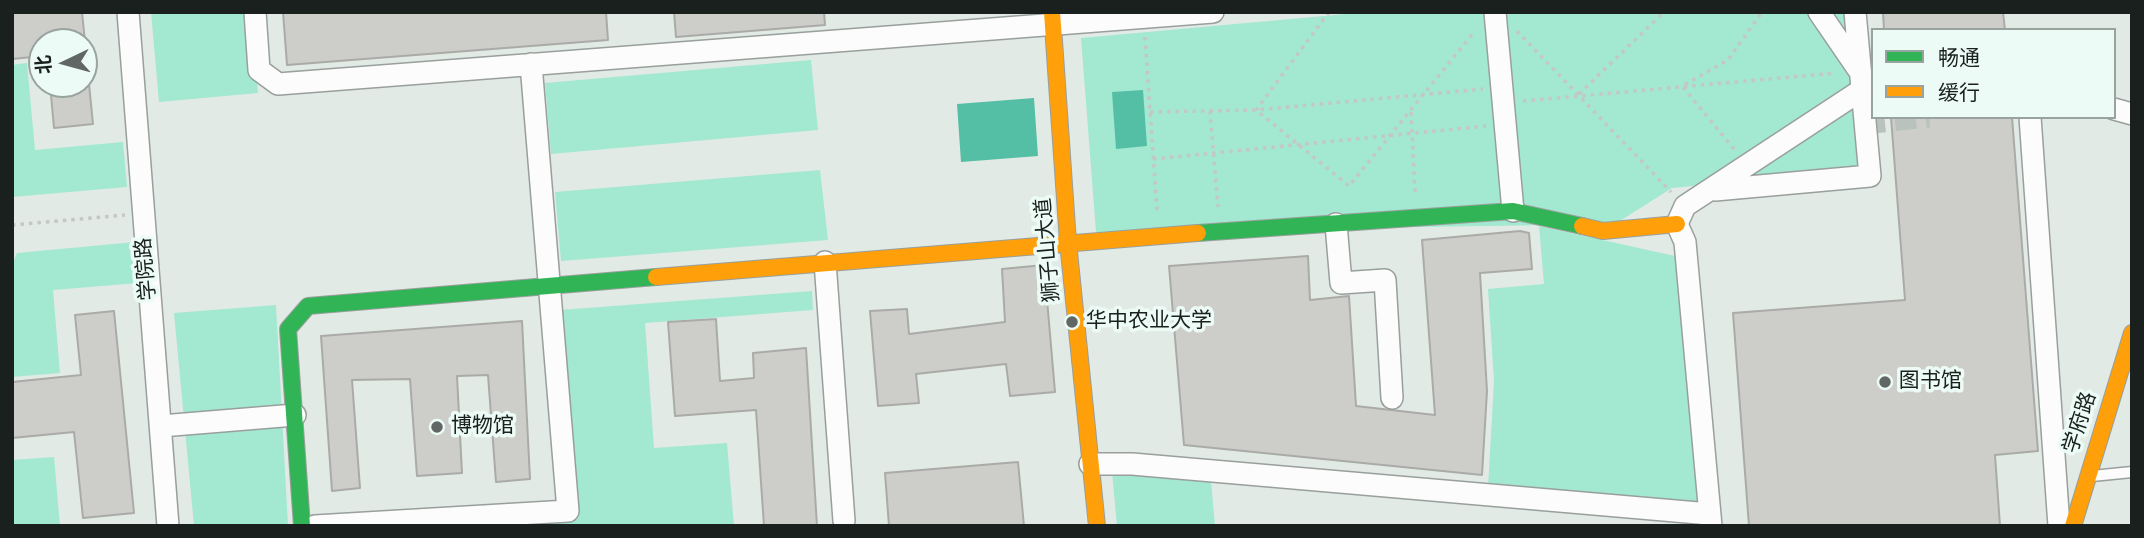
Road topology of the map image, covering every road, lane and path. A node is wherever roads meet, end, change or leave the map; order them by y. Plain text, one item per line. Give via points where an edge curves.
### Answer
1 (128, 12) edge
2 (255, 12) edge
3 (1213, 12) edge
4 (1329, 12) edge
5 (1664, 12) edge
6 (1762, 12) edge
7 (1819, 12) edge
8 (1854, 12) edge
9 (1052, 18) edge
10 (1143, 18) junction
11 (1495, 19) edge
12 (531, 64) junction
13 (1860, 81) junction
14 (1682, 86) junction
15 (1422, 96) junction
16 (1578, 96) junction
17 (1503, 104) junction
18 (1256, 110) junction
19 (1210, 111) junction
20 (1410, 111) junction
21 (1150, 112) junction
22 (2030, 119) edge
23 (1413, 133) junction
24 (1390, 136) junction
25 (1298, 144) junction
26 (1214, 153) junction
27 (1153, 159) junction
28 (1749, 166) junction
29 (1713, 190) junction
30 (1513, 211) junction
31 (142, 213) junction
32 (1681, 215) junction
33 (1415, 219) junction
34 (1336, 224) junction
35 (12, 225) edge
36 (1220, 233) junction
37 (1159, 237) junction
38 (1068, 243) junction
39 (825, 262) junction
40 (550, 286) junction
41 (2132, 333) edge
42 (1392, 398) dead end
43 (295, 415) junction
44 (161, 426) junction
45 (1090, 464) junction
46 (2132, 472) edge
47 (2086, 477) junction
48 (1710, 520) edge
49 (844, 521) dead end
50 (168, 526) edge
51 (302, 526) edge
52 (315, 526) edge
53 (1097, 526) edge
54 (2059, 526) edge
55 (2073, 526) edge

1 - 31 street, 学院路
2 - 12 street via 259,70 278,84
3 - 10 street
4 - 18 path
5 - 16 path
6 - 14 path via 1728,60
7 - 13 street
8 - 13 street
9 - 10 street
9 - 12 street
9 - 38 street, 狮子山大道
10 - 21 path
11 - 15 path
11 - 16 path
11 - 17 street
12 - 40 street
13 - 14 path
13 - 28 street
13 - 29 street via 1870,176
14 - 16 path
14 - 28 path
15 - 17 path
15 - 18 path
15 - 20 path
16 - 17 path
16 - 32 path
17 - 23 path
17 - 30 street
18 - 19 path
18 - 25 path
19 - 21 path
19 - 26 path
20 - 23 path
20 - 24 path
21 - 27 path
22 - 54 street
23 - 24 path
23 - 33 path
24 - 25 path
24 - 25 path via 1349,186
25 - 26 path
26 - 27 path
26 - 36 path
27 - 37 path
28 - 29 street
29 - 32 street
30 - 32 street via 1603,231
30 - 33 street
31 - 35 path
31 - 44 street, 学院路
32 - 48 street
33 - 34 street
34 - 36 street
34 - 42 street via 1341,283 1385,280
36 - 37 street
37 - 38 street
38 - 39 street
38 - 45 street, 狮子山大道
39 - 40 street
39 - 49 street
40 - 43 street via 308,306 288,329
40 - 52 street via 568,511
41 - 47 street, 学府路
43 - 44 street
43 - 51 street
44 - 50 street, 学院路
45 - 48 street via 1132,464
45 - 53 street, 狮子山大道
46 - 47 lane
47 - 55 street, 学府路

